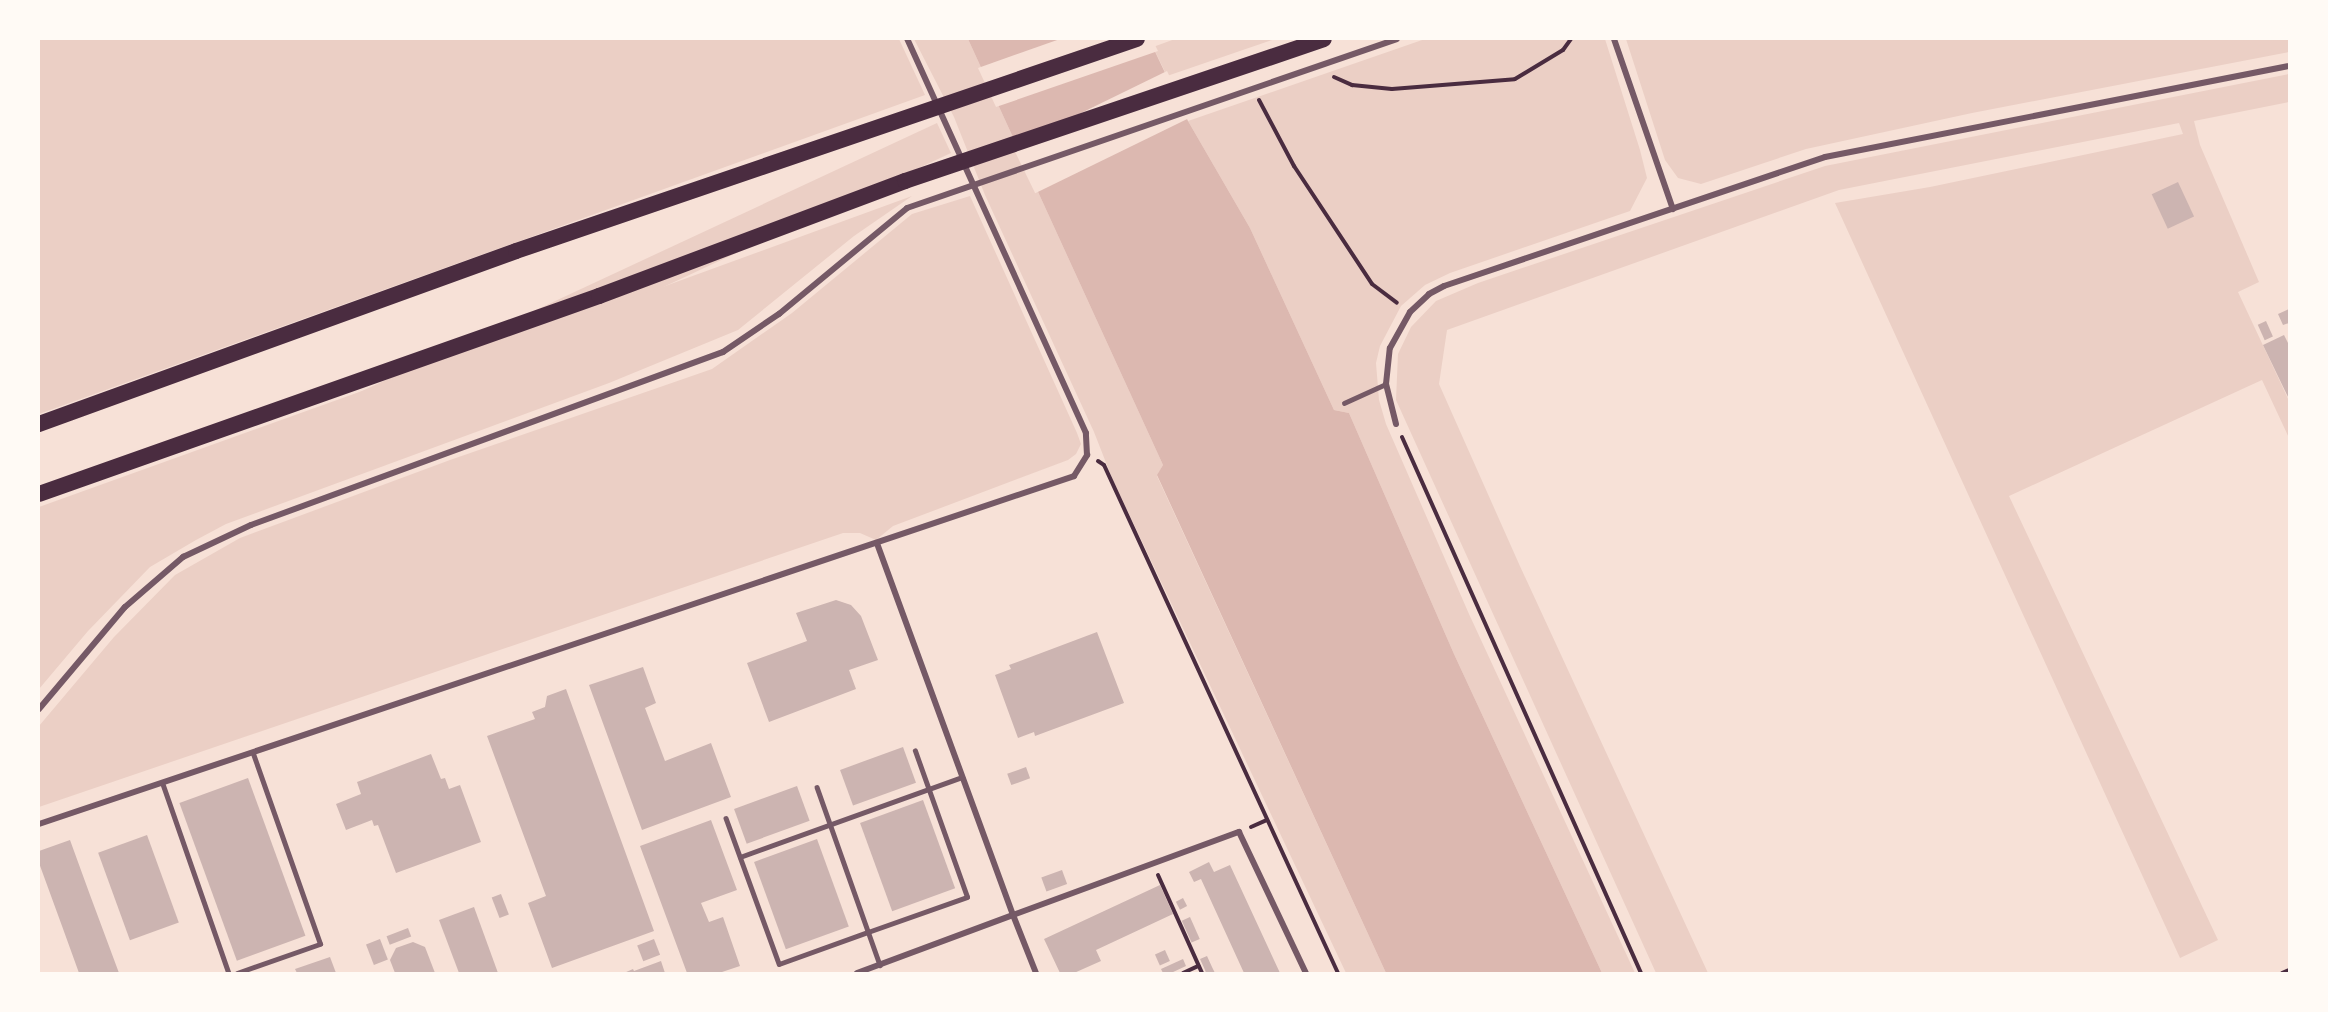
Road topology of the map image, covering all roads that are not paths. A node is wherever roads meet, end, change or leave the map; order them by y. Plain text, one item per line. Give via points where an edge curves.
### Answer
1 (907, 39) edge
2 (1137, 39) edge
3 (1324, 39) edge
4 (1397, 39) edge
5 (1614, 39) edge
6 (2289, 66) edge
7 (1673, 209) junction
8 (1386, 384) junction
9 (1344, 403) dead end
10 (39, 424) edge
11 (1396, 424) road end
12 (39, 494) edge
13 (877, 543) junction
14 (39, 709) edge
15 (915, 751) dead end
16 (253, 754) junction
17 (962, 777) junction
18 (163, 784) junction
19 (817, 787) dead end
20 (929, 790) junction
21 (726, 819) dead end
22 (39, 824) edge
23 (830, 824) junction
24 (740, 857) junction
25 (1013, 915) junction
26 (868, 932) junction
27 (880, 964) junction
28 (229, 973) edge
29 (237, 973) edge
30 (857, 973) edge
31 (1036, 973) edge
32 (1306, 973) edge

1 - 13 street via 1086,433 1087,455 1074,476
2 - 10 highway via 516,251
3 - 12 highway via 906,181 599,296
4 - 14 street via 908,208 779,314 723,352 251,525 183,557 125,607
5 - 7 street
6 - 7 street via 1851,151
7 - 8 street via 1460,280 1429,294 1410,312 1394,338
8 - 9 lane
8 - 11 street
13 - 16 street
13 - 17 street
15 - 20 lane
16 - 18 street
16 - 29 lane via 320,944
17 - 20 lane
17 - 25 street
18 - 22 street
18 - 28 lane
19 - 23 lane
20 - 23 lane
20 - 26 lane via 967,897
21 - 24 lane
23 - 24 lane
23 - 26 lane
24 - 26 lane via 778,964
25 - 27 street
25 - 31 street
25 - 32 street via 1239,832
26 - 27 lane
27 - 30 street

